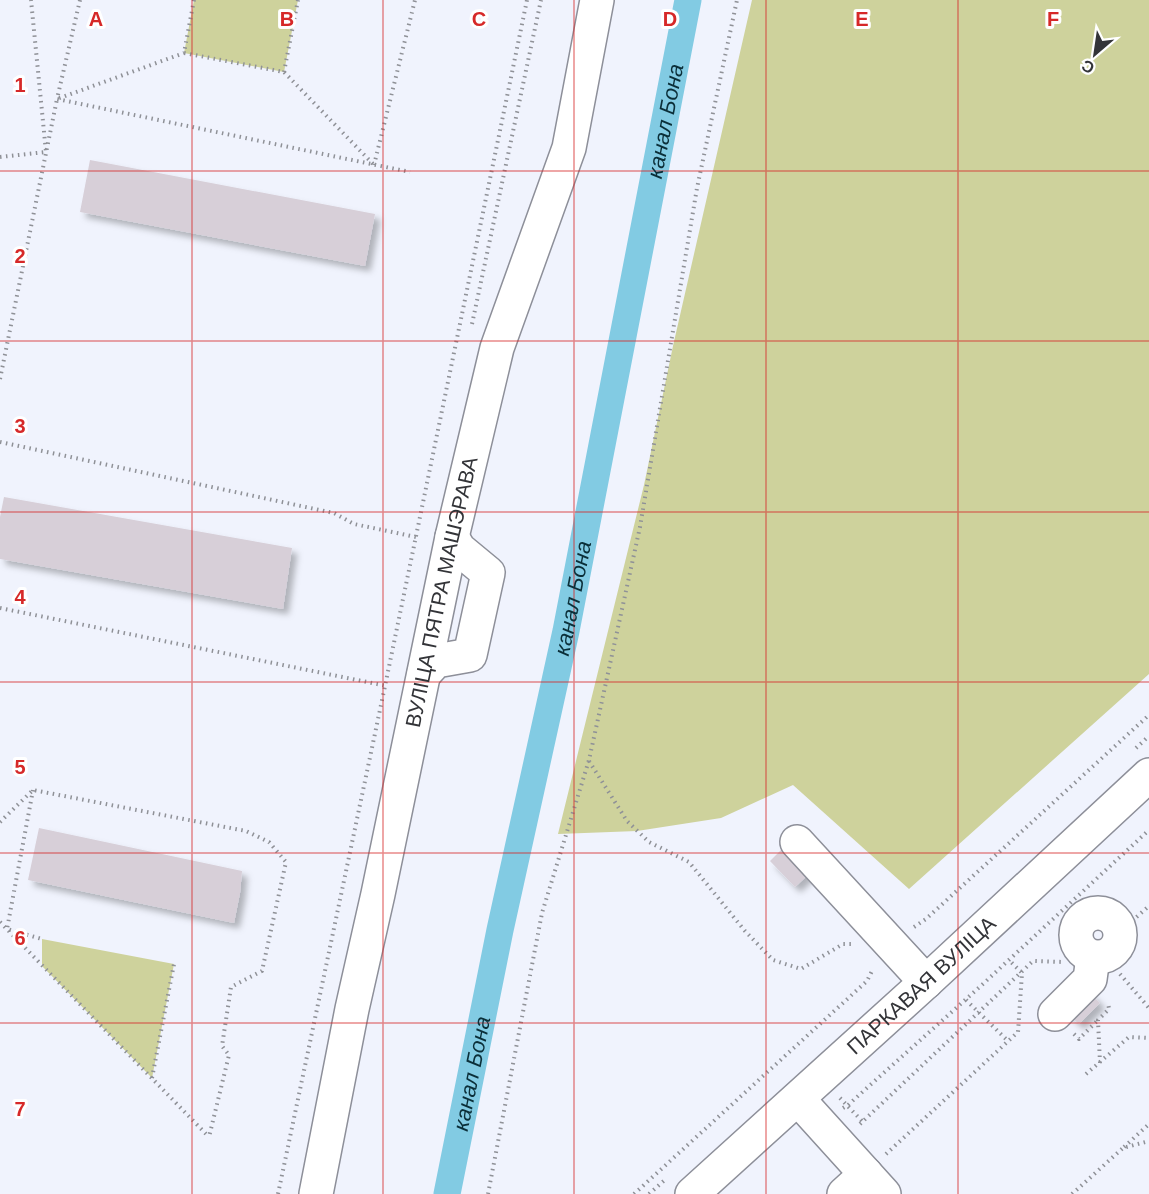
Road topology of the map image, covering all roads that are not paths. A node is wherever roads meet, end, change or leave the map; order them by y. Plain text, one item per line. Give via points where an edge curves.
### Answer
1 (597, 0) edge
2 (452, 537) junction
3 (422, 683) junction
4 (1149, 775) edge
5 (797, 842) dead end
6 (1129, 911) edge
7 (926, 982) junction
8 (1055, 1014) dead end
9 (807, 1109) junction
10 (865, 1187) edge
11 (316, 1194) edge
12 (692, 1194) edge

1 - 2 street, ВУЛІЦА ПЯТРА МАШЭРАВА via 569,148 497,348
2 - 3 street, ВУЛІЦА ПЯТРА МАШЭРАВА
2 - 3 street via 459,549 488,573 470,655 436,662
3 - 11 street, ВУЛІЦА ПЯТРА МАШЭРАВА
4 - 7 street, ПАРКАВАЯ ВУЛІЦА
5 - 7 street
6 - 8 street via 1118,945 1092,968
7 - 9 street, ПАРКАВАЯ ВУЛІЦА
9 - 10 street
9 - 12 street, ПАРКАВАЯ ВУЛІЦА

